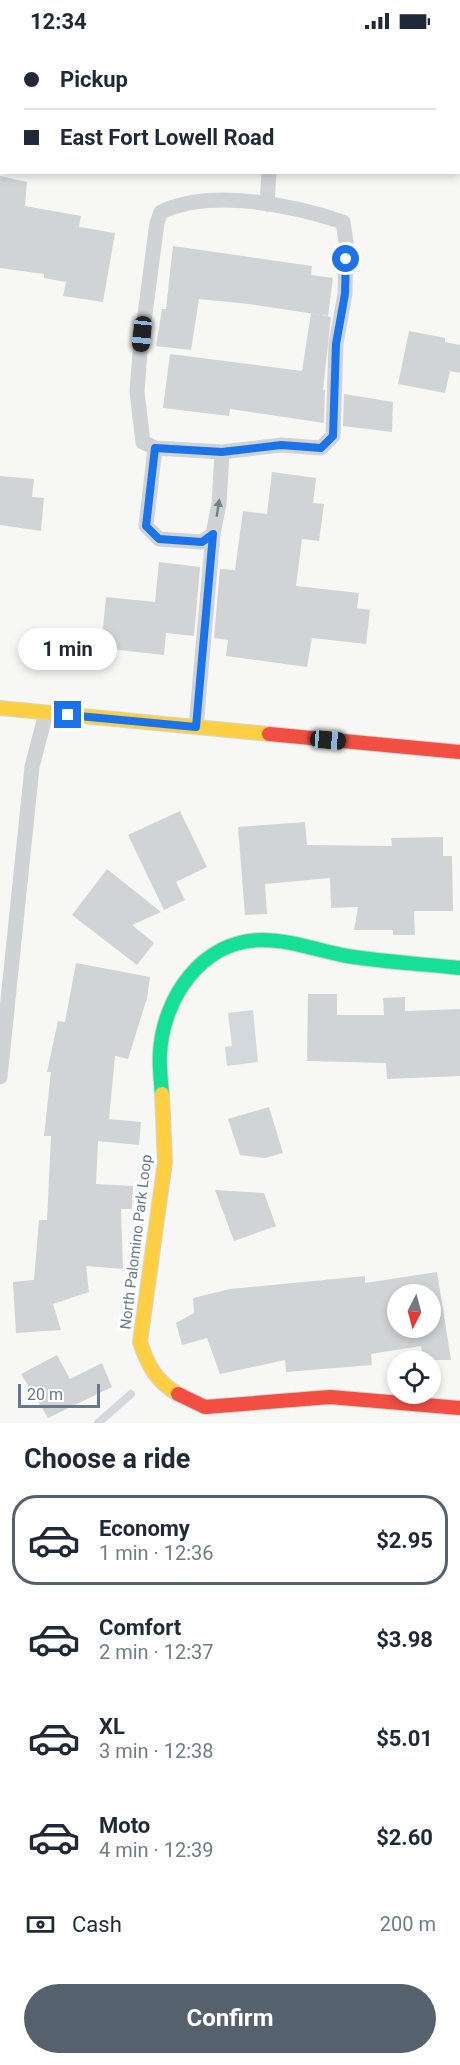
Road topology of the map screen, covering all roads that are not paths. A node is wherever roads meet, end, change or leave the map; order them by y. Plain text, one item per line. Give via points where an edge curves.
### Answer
1 (269, 174) edge
2 (267, 204) junction
3 (155, 448) junction
4 (222, 452) junction
5 (213, 534) junction
6 (0, 708) edge
7 (46, 712) junction
8 (196, 727) junction
9 (460, 752) edge
10 (460, 968) edge
11 (0, 1077) edge
12 (460, 1408) edge

1 - 2 lane
2 - 3 lane via 203,201 161,212 137,392 143,442
2 - 4 lane via 343,222 345,294 336,344 333,436 321,448 281,445
3 - 4 lane
3 - 5 lane via 146,526 159,539 202,542
5 -> 4 lane
5 - 8 lane
6 - 7 street
7 - 8 street
7 - 11 lane via 32,767
8 - 9 street
10 - 12 street, North Palomino Park Loop via 347,956 263,940 237,942 211,955 191,972 170,1006 160,1052 165,1162 140,1342 149,1368 163,1385 184,1400 205,1407 330,1397

